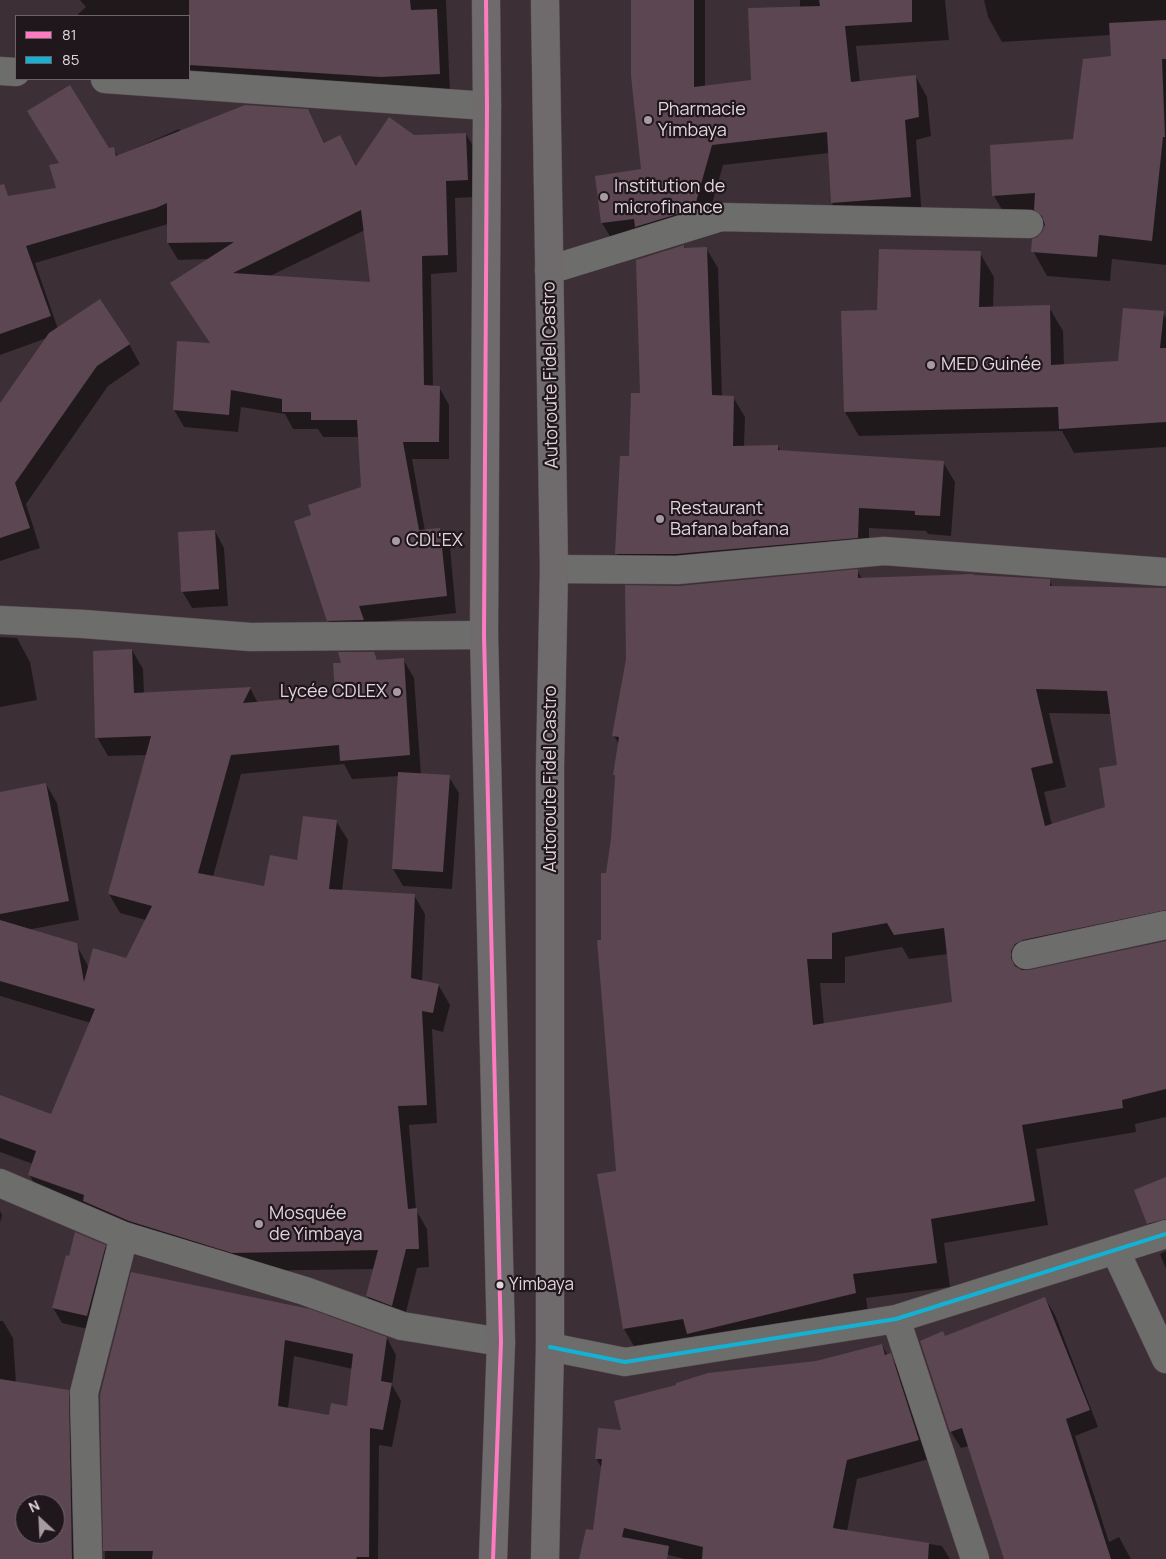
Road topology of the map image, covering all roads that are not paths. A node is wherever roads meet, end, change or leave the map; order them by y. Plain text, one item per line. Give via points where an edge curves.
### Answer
1 (486, 0) edge
2 (545, 0) edge
3 (0, 71) edge
4 (15, 72) edge
5 (119, 80) edge
6 (487, 106) junction
7 (1029, 224) dead end
8 (549, 270) junction
9 (554, 569) junction
10 (1166, 572) edge
11 (0, 620) edge
12 (484, 635) junction
13 (1166, 925) edge
14 (1026, 955) dead end
15 (0, 1183) edge
16 (1166, 1234) edge
17 (124, 1236) junction
18 (1115, 1250) junction
19 (896, 1318) junction
20 (501, 1342) junction
21 (550, 1347) junction
22 (1166, 1359) edge
23 (88, 1559) edge
24 (493, 1559) edge
25 (545, 1559) edge
26 (975, 1559) edge

1 - 6 highway
2 - 8 highway, Autoroute Fidel Castro
3 - 4 street
5 - 6 street
6 - 12 highway
7 - 8 street via 721,217
8 - 9 highway, Autoroute Fidel Castro
9 - 10 street via 677,570 884,551
9 - 21 highway, Autoroute Fidel Castro via 550,767
11 - 12 street via 250,637
12 - 20 highway
13 - 14 street
15 - 17 street
16 - 18 street
17 - 20 street via 305,1291 402,1326
17 - 23 street via 84,1393
18 - 19 street
18 - 22 street
19 - 21 street via 626,1362
19 - 26 street
20 - 24 highway
21 - 25 highway, Autoroute Fidel Castro

